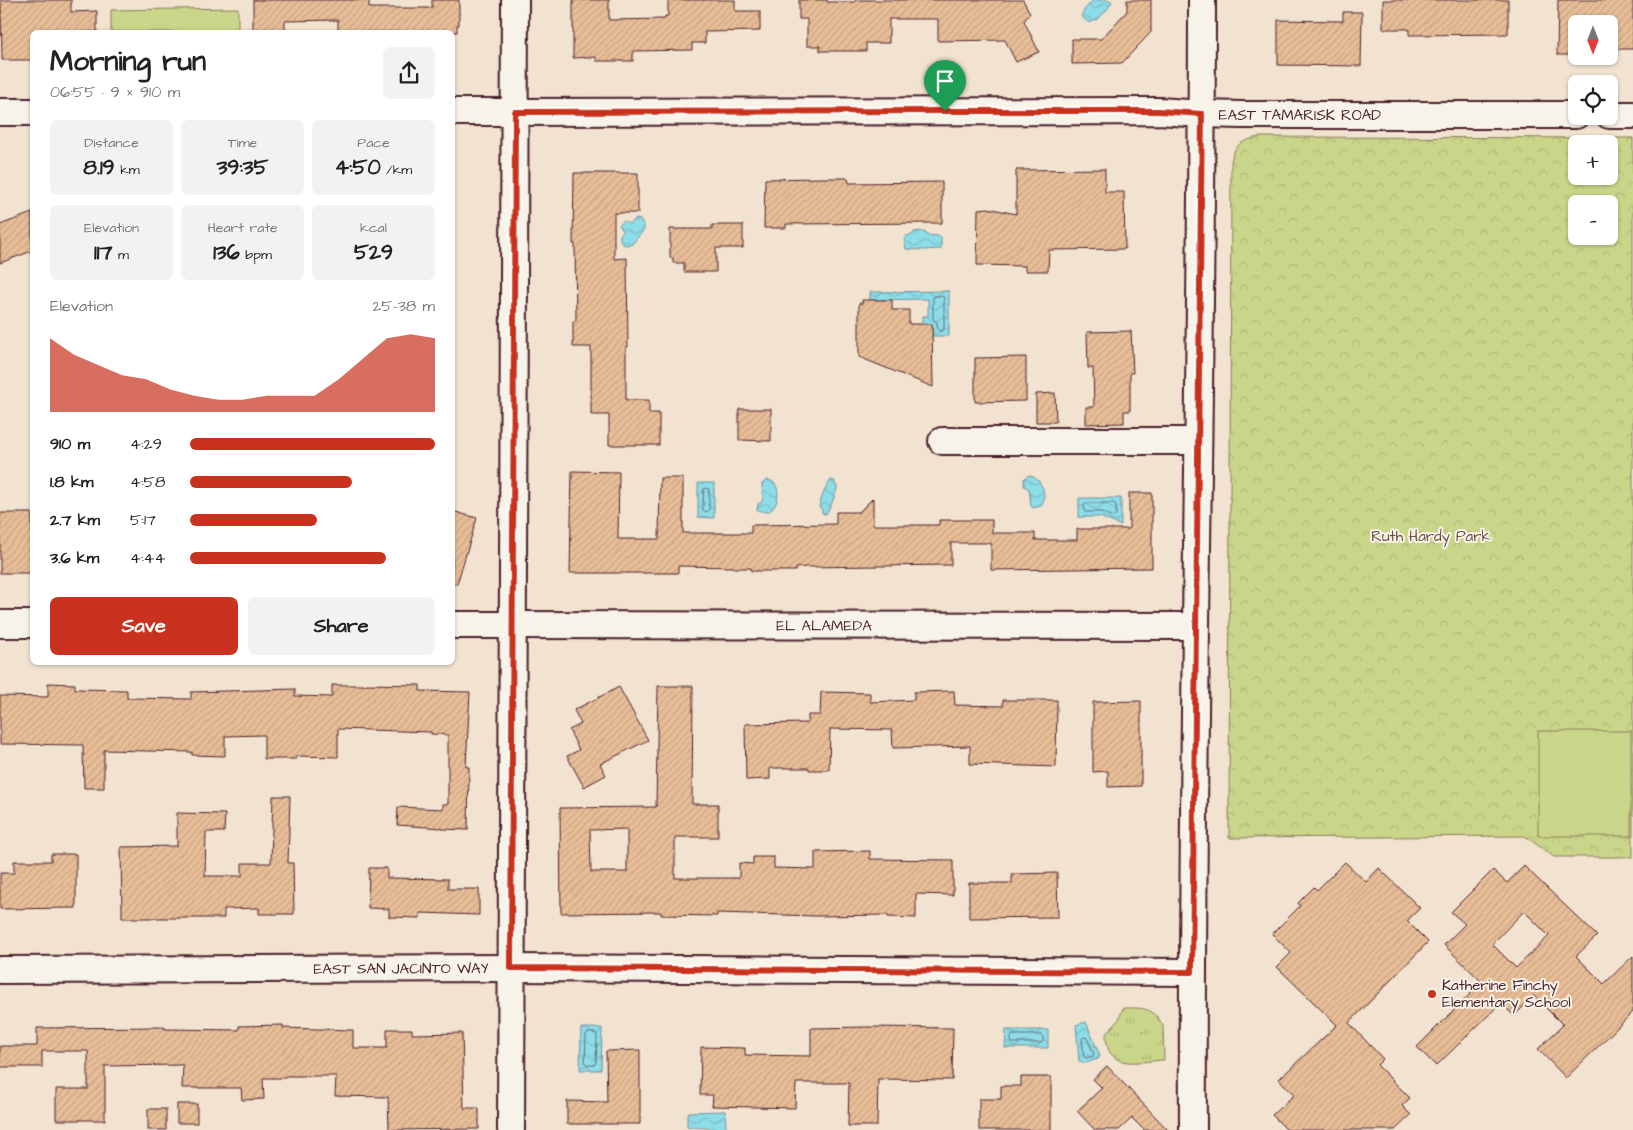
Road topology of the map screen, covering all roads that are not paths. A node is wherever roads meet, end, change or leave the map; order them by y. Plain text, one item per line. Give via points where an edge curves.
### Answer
1 (515, 0) edge
2 (1202, 0) edge
3 (0, 112) edge
4 (30, 112) edge
5 (455, 112) edge
6 (515, 112) junction
7 (1202, 114) junction
8 (1568, 115) edge
9 (1618, 115) edge
10 (1633, 115) edge
11 (942, 441) dead end
12 (1198, 441) junction
13 (0, 624) edge
14 (30, 624) edge
15 (455, 624) edge
16 (512, 625) junction
17 (1196, 626) junction
18 (511, 968) junction
19 (0, 970) edge
20 (1192, 972) junction
21 (510, 1130) edge
22 (1193, 1130) edge

1 - 6 street
2 - 7 street
3 - 4 street
5 - 6 street, EAST TAMARISK ROAD
6 - 7 street, EAST TAMARISK ROAD via 1159,111
6 - 16 street
7 - 8 street, EAST TAMARISK ROAD
7 - 12 street
9 - 10 street
11 - 12 street
12 - 17 street
13 - 14 street
15 - 16 street, EL ALAMEDA
16 - 17 street, EL ALAMEDA
16 - 18 street
17 - 20 street
18 - 19 street, EAST SAN JACINTO WAY
18 - 20 street, EAST SAN JACINTO WAY
18 - 21 street
20 - 22 street

